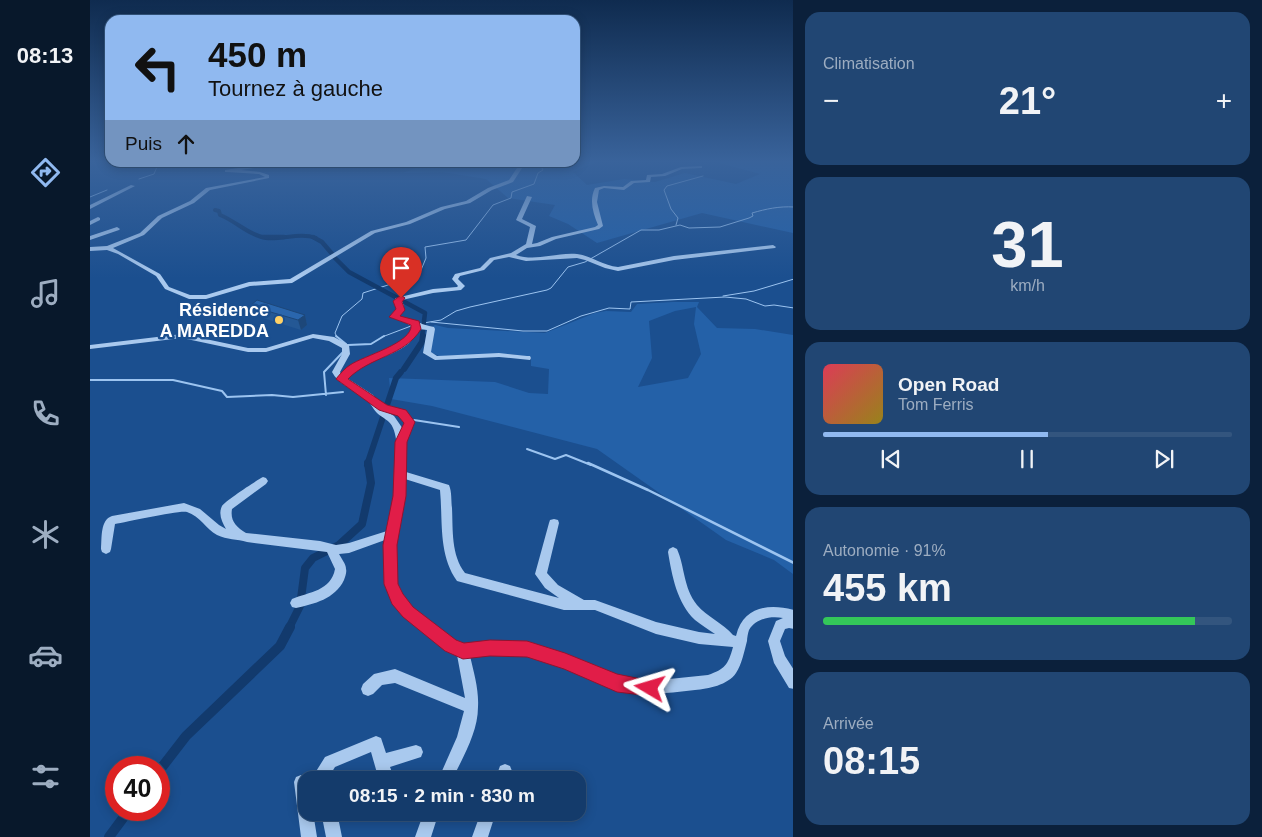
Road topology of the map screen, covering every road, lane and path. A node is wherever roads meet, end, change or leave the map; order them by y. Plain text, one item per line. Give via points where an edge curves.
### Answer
1 (104, 200) edge
2 (194, 200) edge
3 (471, 200) edge
4 (528, 200) edge
5 (594, 200) edge
6 (90, 207) edge
7 (98, 219) dead end
8 (90, 223) edge
9 (117, 229) dead end
10 (90, 238) edge
11 (529, 245) junction
12 (773, 247) dead end
13 (108, 248) junction
14 (90, 249) edge
15 (510, 256) junction
16 (296, 280) joint
17 (416, 324) junction
18 (90, 346) edge
19 (527, 358) dead end
20 (342, 379) junction
21 (373, 402) junction
22 (402, 413) junction
23 (391, 418) junction
24 (401, 442) junction
25 (401, 474) junction
26 (263, 482) dead end
27 (554, 523) dead end
28 (391, 534) junction
29 (238, 536) junction
30 (325, 548) junction
31 (106, 549) dead end
32 (673, 552) dead end
33 (300, 602) dead end
34 (581, 604) junction
35 (793, 616) edge
36 (793, 624) edge
37 (734, 642) junction
38 (463, 651) junction
39 (793, 683) edge
40 (368, 690) dead end
41 (472, 707) junction
42 (416, 752) dead end
43 (381, 762) junction
44 (323, 771) edge
45 (384, 771) edge
46 (449, 771) edge
47 (306, 821) edge
48 (331, 821) edge
49 (428, 821) edge
50 (486, 821) edge
51 (309, 837) edge
52 (334, 837) edge
53 (422, 837) edge
54 (480, 837) edge

1 - 6 street
2 - 13 street via 160,216 142,234
3 - 16 street via 379,230
4 - 11 street via 519,220 533,226
5 - 11 street via 600,226
7 - 8 street
9 - 10 street
11 - 15 street
12 - 15 street via 674,258 618,270 580,256 530,259
13 - 14 street
13 - 16 street via 149,269 168,288 189,298 206,297 249,284
15 - 17 street via 492,259 486,267 475,272 457,275 455,279 462,286 459,289 398,299 401,307 394,317
17 - 19 street via 431,329 427,353 435,358 499,355
17 - 20 street via 414,334 407,341 354,367
18 - 20 street via 182,336 248,350 266,350 313,336 321,337 346,347 346,354 336,372
20 - 21 street
21 - 22 street
21 - 23 street
22 - 23 street
22 - 24 street via 410,422
23 - 24 street via 398,428
24 - 25 street
25 - 28 street
25 - 34 street via 445,488 451,558 455,571 461,577 564,605
26 - 29 street via 227,507 227,522
27 - 34 street via 541,574 556,590
28 - 30 street via 349,548
28 - 38 street via 391,584 397,599 408,612 450,645
29 - 30 street
29 - 31 street via 223,533 193,509 170,508 112,520
30 - 33 street via 341,569 336,586
32 - 37 street via 677,574 688,600 699,616
34 - 37 street via 656,628
35 - 37 street via 766,612 754,617
36 - 39 street via 780,625 774,640 779,659
37 - 38 street via 736,659 731,670 721,677 708,682 650,688 617,683 527,649
38 - 41 street
40 - 41 street via 379,679 395,676
41 - 46 street
42 - 43 street
43 - 44 street via 376,743 330,762
43 - 45 street
47 - 51 street
48 - 52 street
49 - 53 street
50 - 54 street

